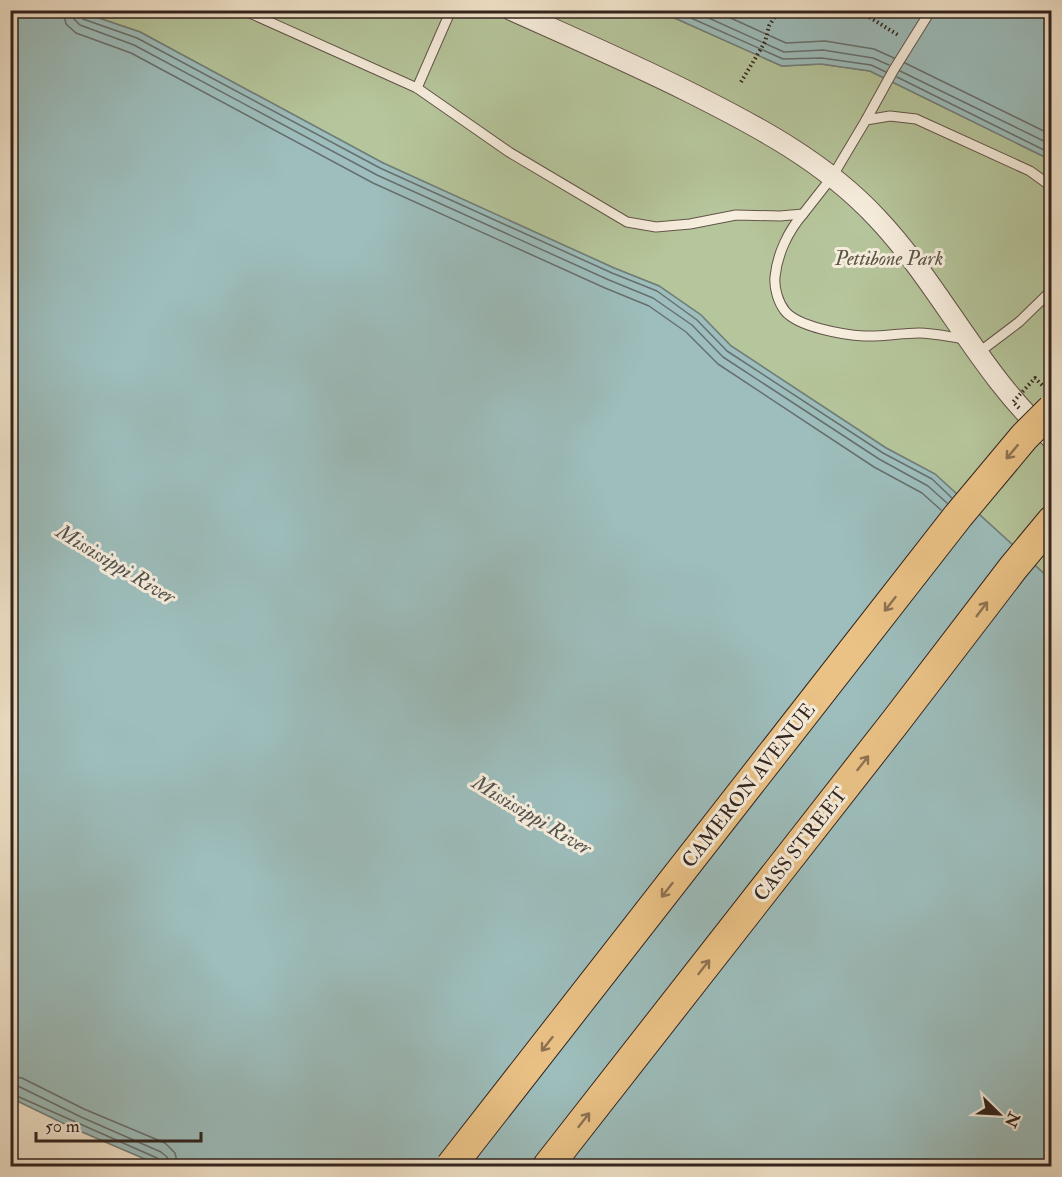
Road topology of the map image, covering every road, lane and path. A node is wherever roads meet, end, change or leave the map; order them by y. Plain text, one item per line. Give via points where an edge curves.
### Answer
1 (243, 10) edge
2 (451, 10) edge
3 (511, 10) edge
4 (779, 10) edge
5 (858, 10) edge
6 (931, 10) edge
7 (898, 35) dead end
8 (741, 81) dead end
9 (417, 88) junction
10 (866, 120) junction
11 (832, 177) junction
12 (1052, 187) edge
13 (803, 214) junction
14 (1052, 290) edge
15 (973, 346) junction
16 (1052, 409) edge
17 (1052, 440) edge
18 (1052, 521) edge
19 (451, 1167) edge
20 (548, 1167) edge

1 - 9 lane
2 - 9 lane
3 - 11 street via 719,107 780,140
4 - 8 path
5 - 7 path
6 - 10 lane
9 - 13 lane via 509,152 627,222 656,227 736,215
10 - 11 lane
10 - 12 lane via 890,116 916,119 1030,171
11 - 13 lane
11 - 15 street via 876,217 915,262
13 - 15 lane via 793,225 776,266 774,285 786,313 805,323 847,334 921,333
14 - 15 lane via 1019,322
15 - 17 street via 1003,388
16 -> 19 main road, CAMERON AVENUE, bridge via 958,516
20 -> 18 main road, CASS STREET

